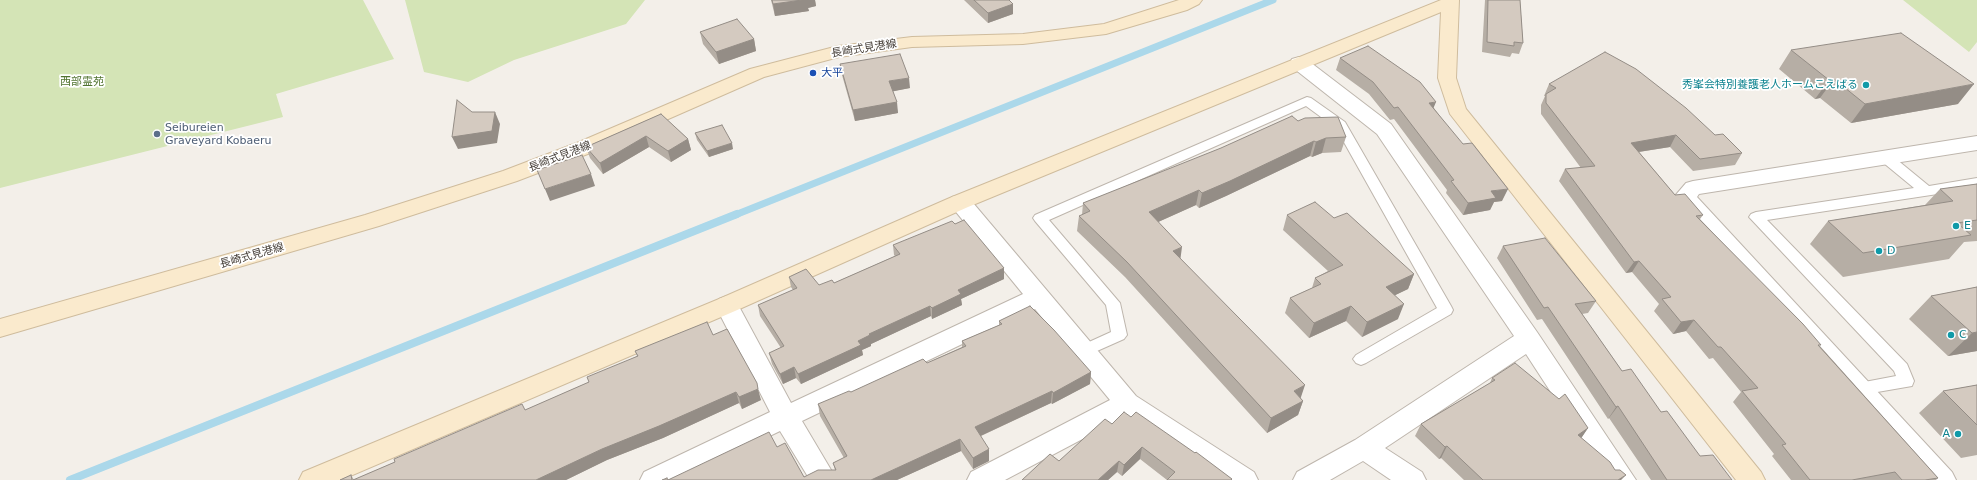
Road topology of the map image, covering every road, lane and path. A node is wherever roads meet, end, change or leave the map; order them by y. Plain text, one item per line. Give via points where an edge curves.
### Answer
1 (1193, 0) edge
2 (1450, 2) edge
3 (1299, 63) junction
4 (1977, 143) edge
5 (1885, 157) junction
6 (1977, 182) edge
7 (1925, 190) junction
8 (960, 202) junction
9 (1038, 298) junction
10 (727, 305) junction
11 (0, 328) edge
12 (1529, 339) junction
13 (1084, 351) junction
14 (1361, 359) dead end
15 (1860, 390) junction
16 (1127, 403) junction
17 (786, 418) junction
18 (1364, 448) junction
19 (312, 480) edge
20 (653, 480) edge
21 (824, 480) edge
22 (980, 480) edge
23 (1245, 480) edge
24 (1306, 480) edge
25 (1413, 480) edge
26 (1623, 480) edge
27 (1752, 480) edge
28 (1943, 480) edge

1 - 11 street, 長崎式見港線 via 1106,29 1023,39 912,42 838,52 757,73 586,147 510,176 370,221
2 - 3 street
2 - 27 street via 1447,78 1457,110
3 - 8 street
3 - 12 street via 1384,129
4 - 5 street
5 - 7 lane
5 - 15 street via 1693,188 1685,197
6 - 7 lane
7 - 15 lane via 1756,217 1901,368 1906,381
8 - 9 street
8 - 10 street
9 - 13 street
9 - 17 street
10 - 17 street
10 - 19 street
12 - 18 street
12 - 26 street
13 - 14 lane via 1119,335 1113,303 1040,218 1307,101 1342,125 1446,310
13 - 16 street
15 - 28 street
16 - 22 street
16 - 23 street
17 - 20 street
17 - 21 street
18 - 24 street
18 - 25 street

